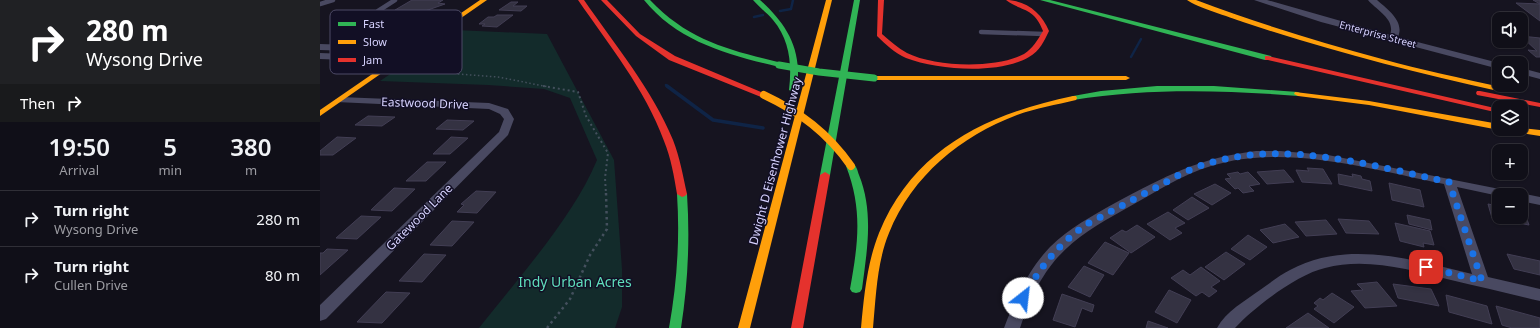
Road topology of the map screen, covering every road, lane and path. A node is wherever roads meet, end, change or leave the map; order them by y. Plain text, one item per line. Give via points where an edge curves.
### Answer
1 (330, 0) edge
2 (395, 0) edge
3 (484, 0) edge
4 (581, 0) edge
5 (604, 0) edge
6 (647, 0) edge
7 (756, 0) edge
8 (829, 0) edge
9 (857, 0) edge
10 (881, 0) edge
11 (1009, 0) edge
12 (1043, 0) edge
13 (1190, 0) edge
14 (1258, 0) edge
15 (1372, 0) edge
16 (320, 4) edge
17 (379, 10) edge
18 (462, 15) edge
19 (981, 32) dead end
20 (1046, 34) junction
21 (1393, 38) junction
22 (320, 47) edge
23 (330, 47) edge
24 (320, 56) edge
25 (330, 57) edge
26 (1492, 64) edge
27 (1528, 73) edge
28 (377, 74) edge
29 (458, 74) edge
30 (1540, 76) edge
31 (1139, 78) dead end
32 (1236, 80) dead end
33 (1420, 81) dead end
34 (1540, 98) edge
35 (340, 100) junction
36 (1540, 105) edge
37 (1492, 109) edge
38 (320, 114) edge
39 (507, 115) joint
40 (788, 115) dead end
41 (1492, 121) edge
42 (1492, 126) edge
43 (1528, 127) edge
44 (1540, 130) edge
45 (1528, 131) edge
46 (1540, 133) edge
47 (780, 153) dead end
48 (1449, 182) junction
49 (1492, 191) edge
50 (1528, 198) edge
51 (1540, 201) edge
52 (767, 237) junction
53 (1482, 281) junction
54 (1540, 295) edge
55 (855, 298) dead end
56 (320, 315) edge
57 (547, 328) edge
58 (675, 328) edge
59 (744, 328) edge
60 (798, 328) edge
61 (866, 328) edge
62 (1012, 328) edge
63 (1225, 328) edge

1 - 16 lane
2 - 17 lane
3 - 18 main road
4 - 58 main road via 657,113 675,158 683,199 685,232
5 - 55 main road, bridge via 638,35 672,58 792,108 815,122 830,136 851,166 860,185 864,207
6 - 31 main road, bridge via 660,16 691,36 719,48 779,65 819,72 874,78 921,79
7 - 40 main road via 783,27 793,48 796,71
8 - 52 main road, Dwight D Eisenhower Highway
9 - 60 main road
10 - 20 main road via 878,29 881,39 902,55 927,63 964,66 1007,62 1036,49 1042,44
11 - 20 main road via 1040,17 1045,23
12 - 37 main road via 1294,65
13 - 34 main road via 1330,49
14 - 21 street, Enterprise Street
15 - 21 street via 1395,22 1397,30
19 - 20 lane
21 - 26 street, Enterprise Street
22 - 23 street
24 - 25 street
27 - 30 street
28 - 35 main road
29 - 57 path via 498,77 578,92 586,116 608,152 605,178 607,229 590,255 570,299
32 - 41 main road via 1330,90
33 - 36 main road
35 - 38 main road
35 - 39 street, Eastwood Drive via 481,105 497,108
39 - 56 street, Gatewood Lane via 508,124 504,133
42 - 61 main road via 1350,100 1240,90 1162,89 1111,92 1074,96 1024,109 994,120 968,134 921,172 907,189 886,225 878,252
43 - 44 main road
45 - 46 main road
47 - 52 main road
48 - 49 street
48 - 53 street
48 - 62 street via 1304,155 1243,156 1200,166 1096,219 1074,233 1034,278 1021,302
50 - 51 street
52 - 59 main road, Dwight D Eisenhower Highway
53 - 54 street
53 - 63 street via 1387,260 1352,259 1328,262 1305,268 1292,275 1240,312

